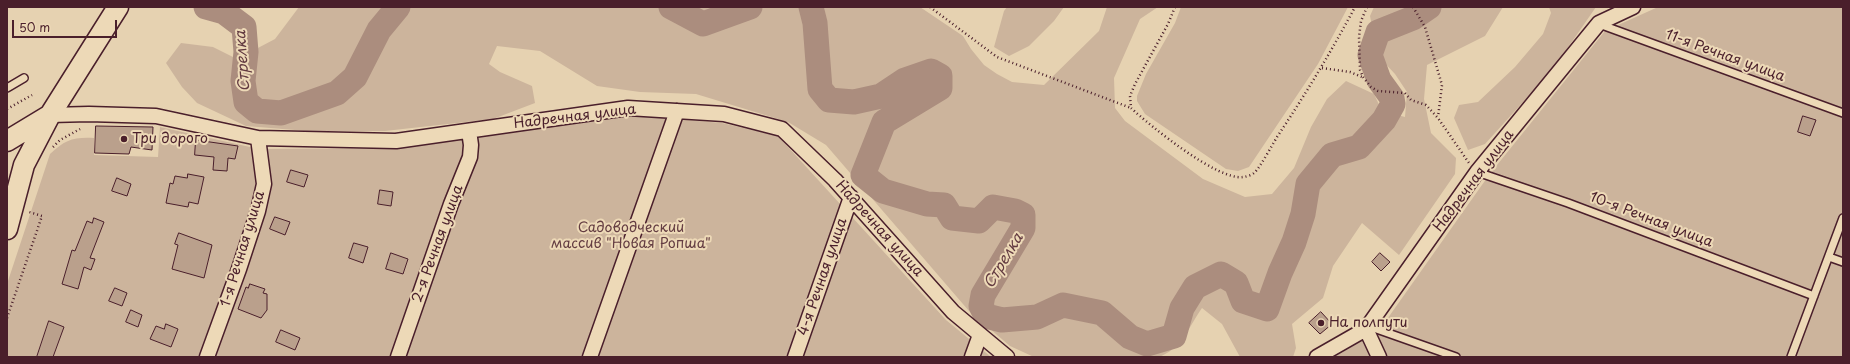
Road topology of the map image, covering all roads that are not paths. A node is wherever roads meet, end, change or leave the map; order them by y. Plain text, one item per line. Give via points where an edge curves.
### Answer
1 (118, 7) edge
2 (1633, 7) edge
3 (1599, 23) junction
4 (24, 78) dead end
5 (7, 88) edge
6 (677, 112) junction
7 (1843, 113) edge
8 (50, 115) junction
9 (469, 131) junction
10 (258, 138) junction
11 (7, 141) edge
12 (1477, 172) junction
13 (851, 197) junction
14 (16, 203) edge
15 (1843, 218) edge
16 (7, 229) edge
17 (1829, 257) junction
18 (1843, 262) edge
19 (1814, 296) junction
20 (1367, 328) junction
21 (980, 335) junction
22 (207, 357) edge
23 (398, 357) edge
24 (590, 357) edge
25 (794, 357) edge
26 (972, 357) edge
27 (1007, 357) edge
28 (1317, 357) edge
29 (1379, 357) edge
30 (1456, 357) edge
31 (1791, 357) edge

1 - 8 main road
2 - 3 street, Надречная улица
3 - 7 lane, 11-я Речная улица
3 - 12 street, Надречная улица
4 - 5 lane
6 - 9 street, Надречная улица via 628,108
6 - 13 street, Надречная улица via 724,114 782,129
6 - 24 street
8 - 10 street, Надречная улица via 156,116
8 - 11 main road
8 - 14 main road via 24,165
9 - 10 street, Надречная улица via 396,141
9 - 23 street, 2-я Речная улица via 470,157
10 - 22 street, 1-я Речная улица via 264,184 258,211 240,269
12 - 19 lane, 10-я Речная улица via 1568,203
12 - 20 street, Надречная улица
13 - 21 street, Надречная улица via 953,312
13 - 25 street, 4-я Речная улица
14 - 16 main road
15 - 17 lane
17 - 18 lane
17 - 19 lane
19 - 31 lane
20 - 28 street, Надречная улица
20 - 29 street
20 - 30 lane
21 - 26 street
21 - 27 street, Надречная улица

